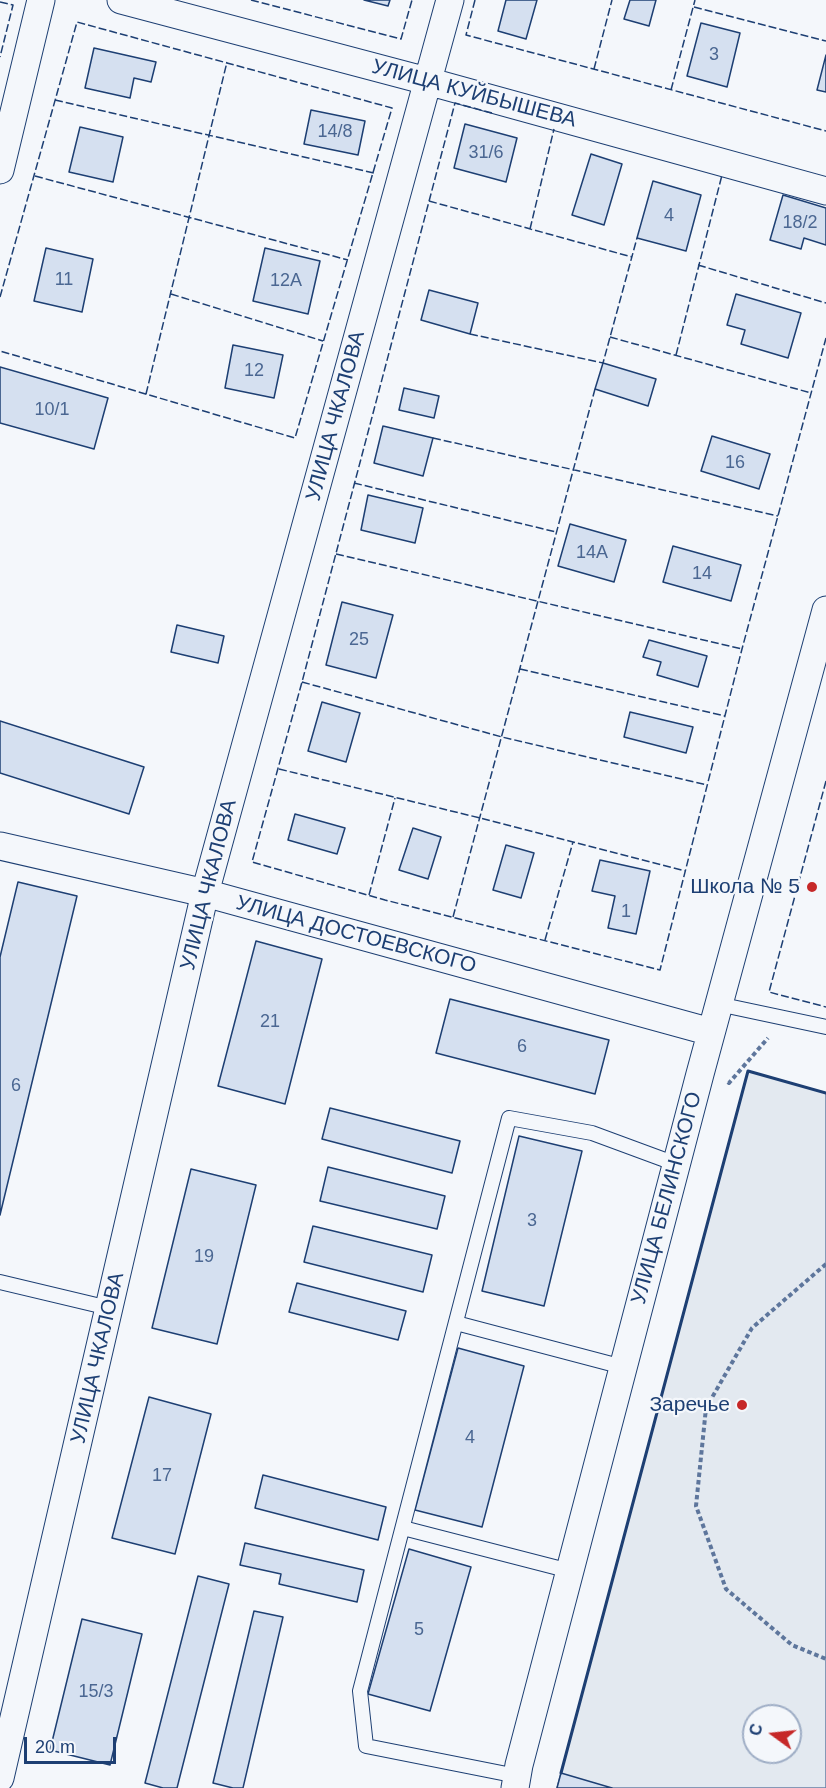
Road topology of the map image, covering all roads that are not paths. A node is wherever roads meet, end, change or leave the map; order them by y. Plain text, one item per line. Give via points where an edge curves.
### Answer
1 (41, 0) edge
2 (121, 0) edge
3 (450, 0) edge
4 (427, 81) junction
5 (0, 170) edge
6 (826, 191) edge
7 (826, 610) edge
8 (0, 846) edge
9 (205, 893) junction
10 (718, 1004) junction
11 (826, 1027) edge
12 (711, 1032) junction
13 (676, 1164) junction
14 (0, 1282) edge
15 (109, 1308) junction
16 (456, 1323) junction
17 (623, 1367) junction
18 (403, 1528) junction
19 (570, 1571) junction
20 (0, 1778) edge
21 (516, 1782) edge

1 - 5 street
2 - 4 street, УЛИЦА КУЙБЫШЕВА
3 - 4 street, УЛИЦА ЧКАЛОВА
4 - 6 street, УЛИЦА КУЙБЫШЕВА
4 - 9 street, УЛИЦА ЧКАЛОВА
7 - 10 street, УЛИЦА БЕЛИНСКОГО
8 - 9 street, УЛИЦА ДОСТОЕВСКОГО
9 - 12 street, УЛИЦА ДОСТОЕВСКОГО
9 - 15 street, УЛИЦА ЧКАЛОВА
10 - 11 lane
10 - 12 street, УЛИЦА БЕЛИНСКОГО
12 - 13 street, УЛИЦА БЕЛИНСКОГО
13 - 16 lane via 592,1133 509,1118
13 - 17 street, УЛИЦА БЕЛИНСКОГО
14 - 15 lane
15 - 20 street, УЛИЦА ЧКАЛОВА
16 - 17 lane
16 - 18 lane
17 - 19 street, УЛИЦА БЕЛИНСКОГО
18 - 19 lane
18 - 21 lane via 360,1691 366,1746
19 - 21 street, УЛИЦА БЕЛИНСКОГО

